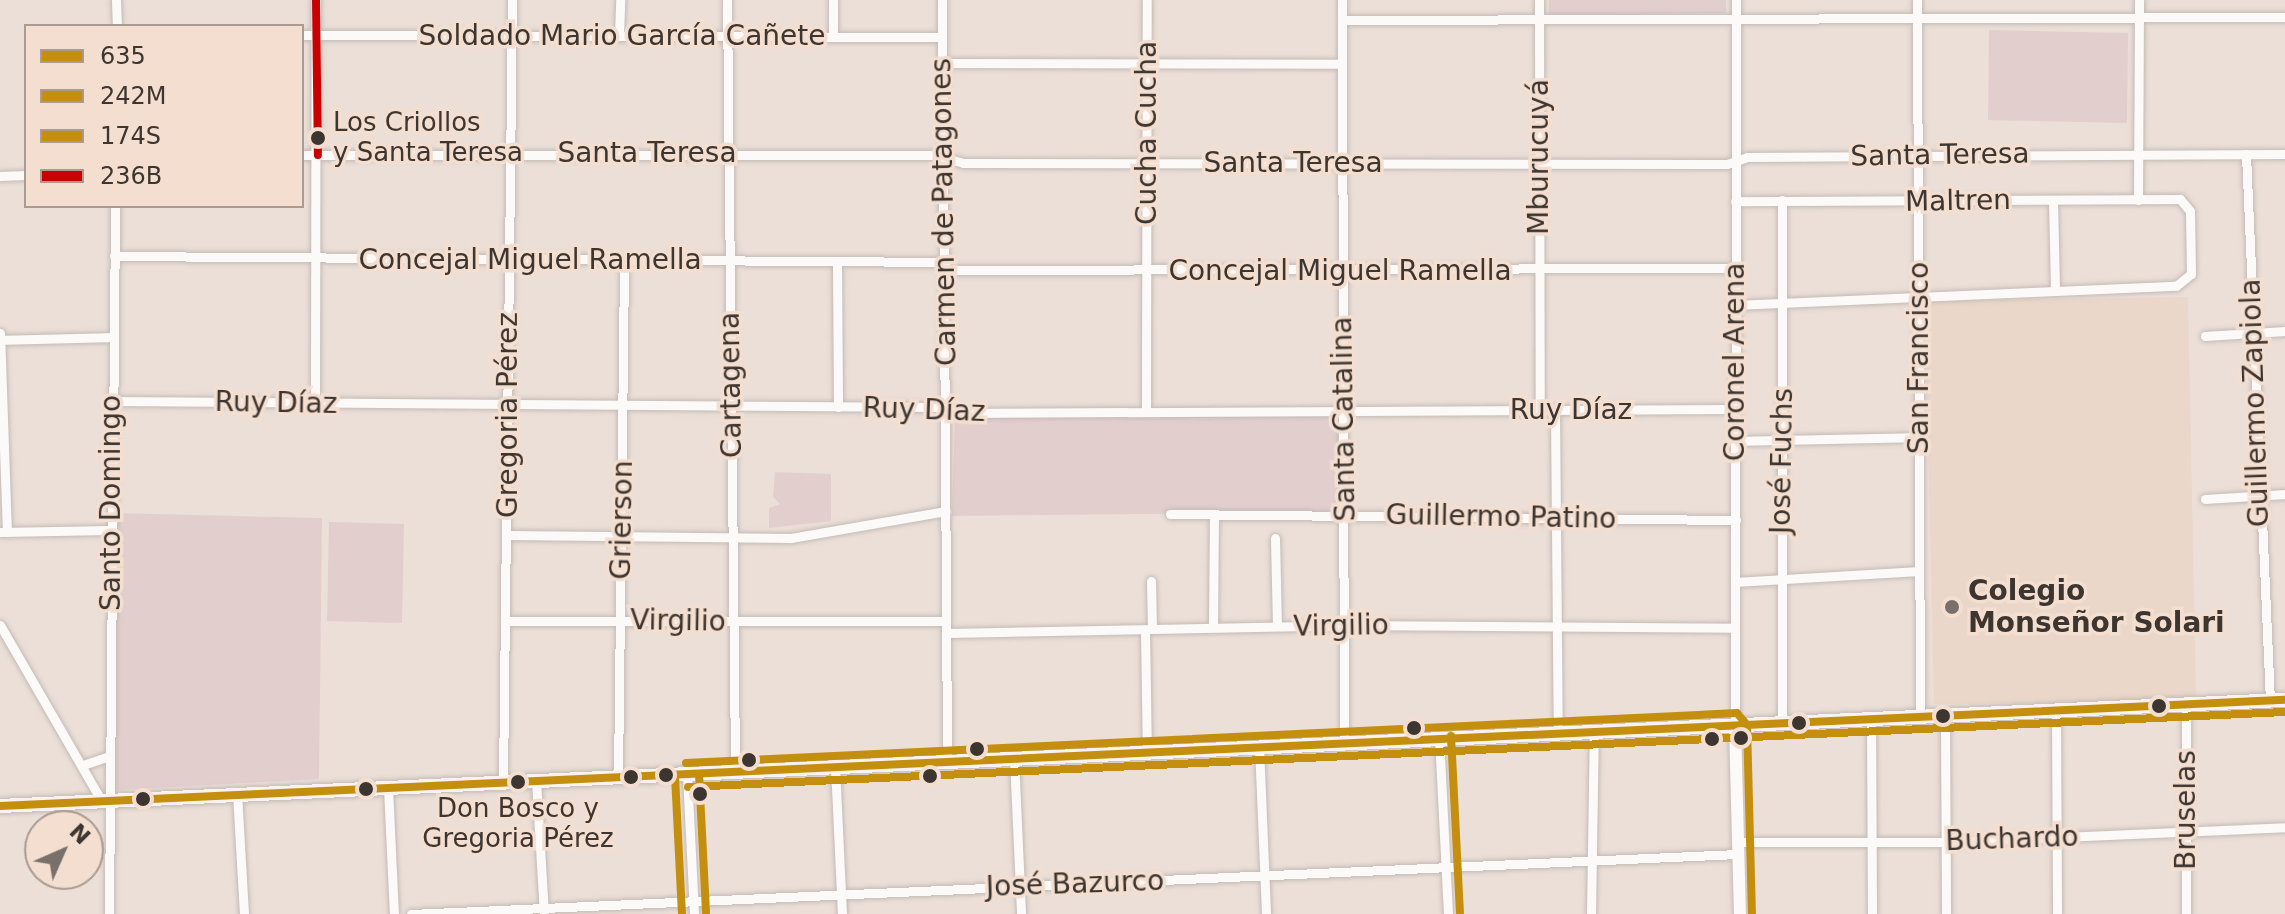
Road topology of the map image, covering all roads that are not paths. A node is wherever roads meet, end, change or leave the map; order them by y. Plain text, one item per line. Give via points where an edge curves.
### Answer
1 (116, 0) edge
2 (316, 0) edge
3 (512, 0) edge
4 (620, 0) edge
5 (727, 0) edge
6 (833, 0) edge
7 (942, 0) edge
8 (1147, 0) edge
9 (1342, 0) edge
10 (1539, 0) edge
11 (1736, 0) edge
12 (1917, 0) edge
13 (2139, 0) edge
14 (1917, 17) junction
15 (2285, 17) edge
16 (2139, 18) junction
17 (1538, 19) junction
18 (1736, 19) junction
19 (1342, 20) junction
20 (117, 24) edge
21 (304, 35) edge
22 (317, 35) junction
23 (511, 35) junction
24 (727, 35) junction
25 (619, 36) junction
26 (833, 36) junction
27 (942, 37) junction
28 (1147, 61) junction
29 (942, 63) junction
30 (1341, 64) junction
31 (511, 153) junction
32 (2138, 153) junction
33 (727, 154) junction
34 (2246, 154) junction
35 (2285, 154) edge
36 (304, 155) edge
37 (318, 155) junction
38 (1919, 155) junction
39 (943, 157) junction
40 (1343, 162) junction
41 (1735, 162) junction
42 (1147, 163) junction
43 (1539, 163) junction
44 (24, 175) edge
45 (0, 176) edge
46 (1782, 200) junction
47 (2053, 200) junction
48 (2138, 200) junction
49 (1735, 201) junction
50 (1918, 202) junction
51 (115, 208) edge
52 (114, 256) junction
53 (317, 259) junction
54 (729, 260) junction
55 (508, 261) junction
56 (624, 262) junction
57 (837, 262) junction
58 (946, 266) junction
59 (1734, 268) junction
60 (1342, 270) junction
61 (1540, 270) junction
62 (1146, 271) junction
63 (2055, 291) junction
64 (1919, 297) junction
65 (1783, 302) junction
66 (1734, 305) junction
67 (2285, 331) edge
68 (0, 333) edge
69 (2251, 333) junction
70 (2205, 336) dead end
71 (112, 337) junction
72 (0, 340) edge
73 (112, 401) junction
74 (315, 404) junction
75 (507, 405) junction
76 (623, 405) junction
77 (731, 405) junction
78 (838, 407) junction
79 (1342, 408) junction
80 (1735, 409) junction
81 (946, 410) junction
82 (1146, 410) junction
83 (1540, 410) junction
84 (1555, 411) junction
85 (1920, 437) junction
86 (1783, 440) junction
87 (1736, 441) junction
88 (2285, 494) edge
89 (2259, 495) junction
90 (2205, 499) dead end
91 (946, 511) junction
92 (1170, 514) dead end
93 (1214, 515) junction
94 (1345, 516) junction
95 (1555, 517) junction
96 (1736, 520) junction
97 (110, 530) junction
98 (4, 532) edge
99 (508, 535) junction
100 (622, 535) junction
101 (732, 538) junction
102 (1275, 538) dead end
103 (1919, 571) junction
104 (1781, 579) junction
105 (1151, 581) dead end
106 (1735, 582) junction
107 (620, 620) junction
108 (505, 621) junction
109 (732, 621) junction
110 (946, 621) junction
111 (0, 625) edge
112 (1346, 625) junction
113 (1557, 625) junction
114 (1277, 626) junction
115 (1213, 627) junction
116 (1735, 628) junction
117 (1148, 629) junction
118 (947, 633) junction
119 (2278, 700) edge
120 (2186, 706) junction
121 (2056, 713) junction
122 (1920, 716) junction
123 (1945, 716) junction
124 (1871, 718) junction
125 (1782, 722) junction
126 (1735, 725) junction
127 (1594, 730) junction
128 (1558, 731) junction
129 (1439, 737) junction
130 (1344, 742) junction
131 (1259, 746) junction
132 (1147, 751) junction
133 (109, 756) junction
134 (1014, 758) junction
135 (947, 760) junction
136 (83, 765) junction
137 (835, 766) junction
138 (735, 770) junction
139 (687, 775) junction
140 (618, 778) junction
141 (536, 780) junction
142 (503, 782) junction
143 (388, 788) junction
144 (237, 793) junction
145 (105, 800) junction
146 (0, 806) edge
147 (2285, 827) edge
148 (2186, 833) junction
149 (2057, 838) junction
150 (1872, 841) junction
151 (1947, 842) junction
152 (1739, 848) junction
153 (1591, 860) junction
154 (1445, 866) junction
155 (1264, 877) junction
156 (1020, 887) junction
157 (841, 893) junction
158 (693, 902) junction
159 (544, 911) edge
160 (109, 914) edge
161 (244, 914) edge
162 (394, 914) edge
163 (411, 914) edge
164 (694, 914) edge
165 (842, 914) edge
166 (1021, 914) edge
167 (1266, 914) edge
168 (1448, 914) edge
169 (1591, 914) edge
170 (1740, 914) edge
171 (1872, 914) edge
172 (1946, 914) edge
173 (2057, 914) edge
174 (2186, 914) edge

1 - 20 street
2 - 22 street
3 - 23 street, Gregoria Pérez
4 - 25 street
5 - 24 street, Cartagena
6 - 26 street
7 - 27 street, Carmen de Patagones
8 - 28 street, Cucha Cucha
9 - 19 street, Santa Catalina
10 - 17 street, Mburucuyá
11 - 18 street, Coronel Arena
12 - 14 street, San Francisco
13 - 16 street
14 - 16 street
14 - 18 street
14 - 38 street, San Francisco
15 - 16 street
16 - 32 street
17 - 18 street
17 - 19 street
17 - 43 street, Mburucuyá
18 - 41 street, Coronel Arena
19 - 30 street, Santa Catalina
21 - 22 street, Soldado Mario García Cañete
22 - 23 street, Soldado Mario García Cañete
22 - 37 street
23 - 25 street, Soldado Mario García Cañete
23 - 31 street, Gregoria Pérez
24 - 25 street, Soldado Mario García Cañete
24 - 26 street, Soldado Mario García Cañete
24 - 33 street, Cartagena
26 - 27 street, Soldado Mario García Cañete
27 - 29 street, Carmen de Patagones
28 - 29 street
28 - 30 street
28 - 42 street, Cucha Cucha
29 - 39 street, Carmen de Patagones
30 - 40 street, Santa Catalina
31 - 33 street, Santa Teresa
31 - 37 street, Santa Teresa
31 - 55 street, Gregoria Pérez
32 - 34 street, Santa Teresa
32 - 38 street, Santa Teresa
32 - 48 street
33 - 39 street, Santa Teresa
33 - 54 street, Cartagena
34 - 35 street, Santa Teresa
34 - 69 street, Guillermo Zapiola
36 - 37 street, Santa Teresa
37 - 53 street
38 - 41 street, Santa Teresa via 1747,157
38 - 50 street, San Francisco
39 - 42 street, Santa Teresa via 963,163
39 - 58 street, Carmen de Patagones
40 - 42 street, Santa Teresa
40 - 43 street, Santa Teresa
40 - 60 street, Santa Catalina
41 - 43 street, Santa Teresa
41 - 49 street, Coronel Arena
42 - 62 street, Cucha Cucha
43 - 61 street, Mburucuyá
44 - 45 street
46 - 49 street, Maltren
46 - 50 street, Maltren
46 - 65 street, José Fuchs
47 - 48 street, Maltren
47 - 50 street, Maltren
47 - 63 street
48 - 63 street, Maltren via 2180,199 2190,211 2191,274 2176,286
49 - 59 street, Coronel Arena
50 - 64 street, San Francisco
51 - 52 street, Santo Domingo
52 - 53 street, Concejal Miguel Ramella
52 - 71 street, Santo Domingo
53 - 55 street, Concejal Miguel Ramella
53 - 74 street
54 - 56 street, Concejal Miguel Ramella
54 - 57 street, Concejal Miguel Ramella
54 - 77 street, Cartagena
55 - 56 street, Concejal Miguel Ramella
55 - 75 street, Gregoria Pérez
56 - 76 street, Grierson
57 - 58 street, Concejal Miguel Ramella
57 - 78 street
58 - 62 street, Concejal Miguel Ramella
58 - 81 street, Carmen de Patagones
59 - 61 street, Concejal Miguel Ramella
59 - 66 street, Coronel Arena
60 - 61 street, Concejal Miguel Ramella
60 - 62 street, Concejal Miguel Ramella
60 - 79 street, Santa Catalina
61 - 83 street, Mburucuyá
62 - 82 street, Cucha Cucha
63 - 64 street
64 - 65 street
64 - 85 street, San Francisco
65 - 66 street
65 - 86 street, José Fuchs
66 - 80 street, Coronel Arena
67 - 69 street
68 - 72 street
69 - 70 street
69 - 89 street, Guillermo Zapiola
71 - 72 street
71 - 73 street, Santo Domingo
72 - 98 street
73 - 74 street, Ruy Díaz
73 - 97 street, Santo Domingo
74 - 75 street, Ruy Díaz
75 - 76 street, Ruy Díaz
75 - 99 street, Gregoria Pérez
76 - 77 street, Ruy Díaz
76 - 100 street, Grierson
77 - 78 street, Ruy Díaz
77 - 101 street, Cartagena
78 - 81 street, Ruy Díaz
79 - 82 street, Ruy Díaz
79 - 83 street, Ruy Díaz
79 - 94 street, Santa Catalina
80 - 84 street, Ruy Díaz
80 - 87 street, Coronel Arena
81 - 82 street, Ruy Díaz
81 - 91 street, Carmen de Patagones
83 - 84 street, Ruy Díaz
84 - 95 street
85 - 86 street
85 - 103 street, San Francisco
86 - 87 street
86 - 104 street, José Fuchs
87 - 96 street, Coronel Arena
88 - 89 street
89 - 90 street
89 - 119 street, Guillermo Zapiola
91 - 101 street via 791,538
91 - 110 street, Carmen de Patagones
92 - 93 street, Guillermo Patino
93 - 94 street, Guillermo Patino
93 - 115 street
94 - 95 street, Guillermo Patino
94 - 112 street, Santa Catalina
95 - 96 street, Guillermo Patino
95 - 113 street
96 - 106 street, Coronel Arena
97 - 98 street
97 - 133 street, Santo Domingo
99 - 100 street
99 - 108 street, Gregoria Pérez
100 - 101 street
100 - 107 street, Grierson
101 - 109 street, Cartagena
102 - 114 street
103 - 104 street
103 - 122 street, San Francisco
104 - 106 street
104 - 125 street, José Fuchs
105 - 117 street
106 - 116 street, Coronel Arena
107 - 108 street, Virgilio
107 - 109 street, Virgilio
107 - 140 street, Grierson
108 - 142 street, Gregoria Pérez
109 - 110 street, Virgilio
109 - 138 street, Cartagena
110 - 118 street, Carmen de Patagones
111 - 136 street
112 - 113 street, Virgilio
112 - 114 street, Virgilio
112 - 130 street, Santa Catalina
113 - 116 street, Virgilio
113 - 128 street
114 - 115 street, Virgilio
115 - 117 street, Virgilio
116 - 126 street, Coronel Arena
117 - 118 street, Virgilio
117 - 132 street
118 - 135 street, Carmen de Patagones
119 - 120 main road
120 - 121 main road
120 - 148 street, Bruselas
121 - 123 main road
121 - 149 street
122 - 123 main road
122 - 124 main road
123 - 151 street
124 - 125 main road
124 - 150 street
125 - 126 main road
126 - 127 main road
126 - 152 street
127 - 128 main road
127 - 153 street
128 - 129 main road
129 - 130 main road
129 - 154 street
130 - 131 main road
131 - 132 main road
131 - 155 street
132 - 134 main road
133 - 136 street
133 - 145 street, Santo Domingo
134 - 135 main road
134 - 156 street
135 - 137 main road
136 - 145 street
137 - 138 main road
137 - 157 street
138 - 139 main road
139 - 140 main road
139 - 158 street
140 - 141 main road
141 - 142 main road
141 - 159 street
142 - 143 main road
143 - 144 main road
143 - 162 street
144 - 145 main road
144 - 161 street
145 - 146 main road
145 - 160 street, Santo Domingo
147 - 148 street, Buchardo
148 - 149 street, Buchardo
148 - 174 street, Bruselas
149 - 151 street, Buchardo
149 - 173 street
150 - 151 street, Buchardo
150 - 152 street, Buchardo
150 - 171 street
151 - 172 street
152 - 153 street, José Bazurco
152 - 170 street
153 - 154 street, José Bazurco
153 - 169 street
154 - 155 street, José Bazurco
154 - 168 street
155 - 156 street, José Bazurco
155 - 167 street
156 - 157 street, José Bazurco
156 - 166 street
157 - 158 street, José Bazurco
157 - 165 street
158 - 159 street, José Bazurco
158 - 164 street
159 - 163 street, José Bazurco

